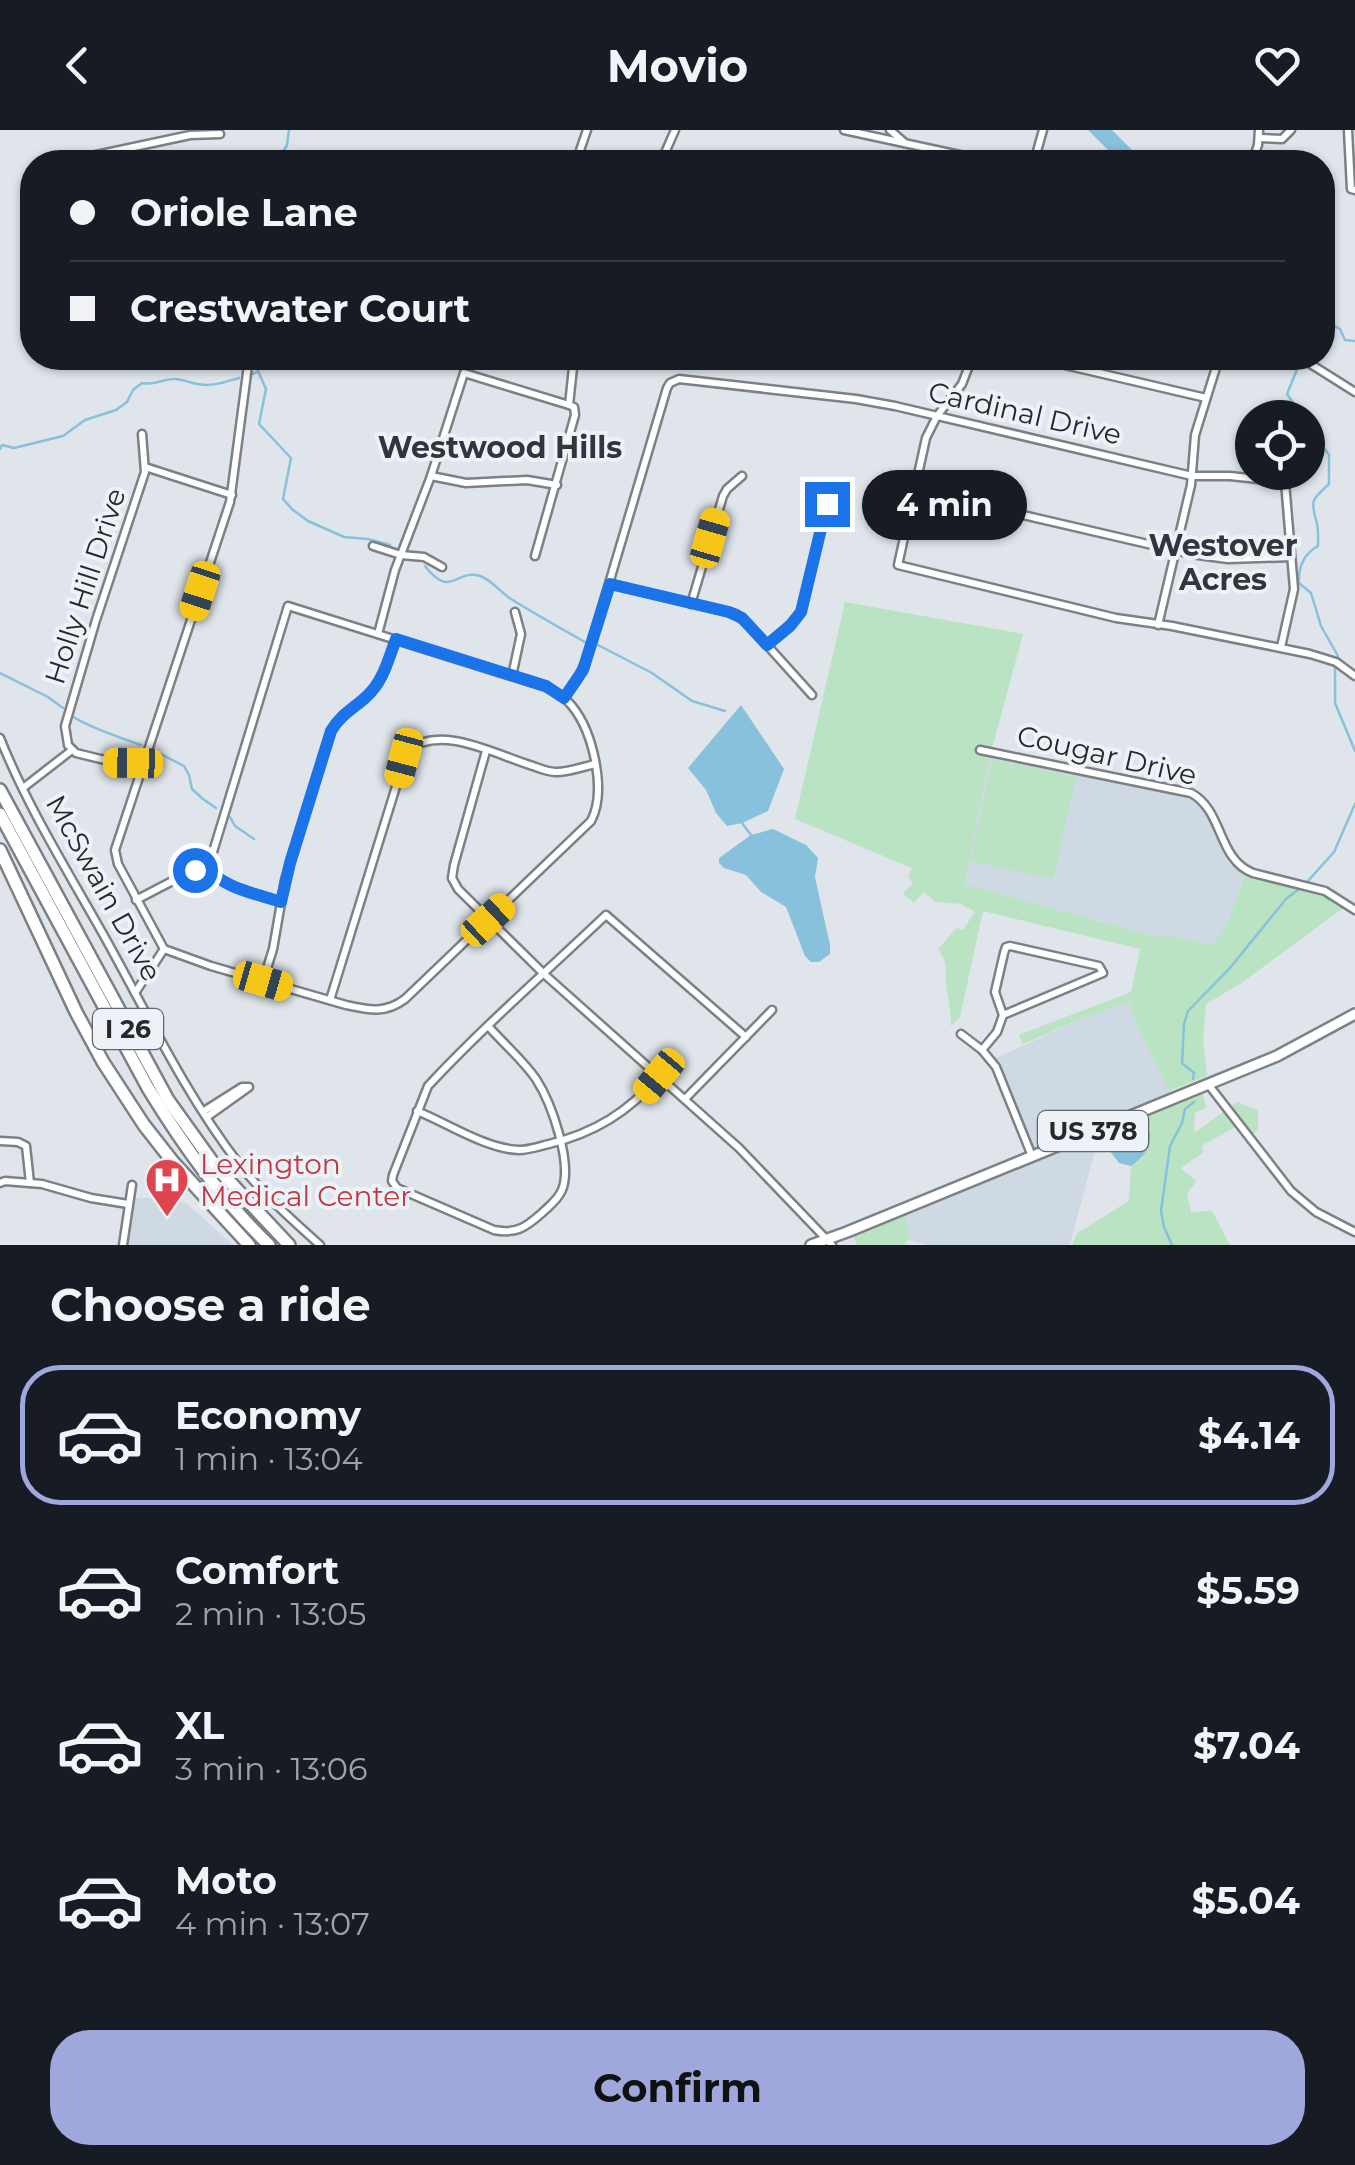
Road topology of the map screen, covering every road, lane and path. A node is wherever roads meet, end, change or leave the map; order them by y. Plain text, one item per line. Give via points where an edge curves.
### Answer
1 (844, 130) edge
2 (890, 130) edge
3 (1291, 130) edge
4 (1348, 130) edge
5 (220, 134) dead end
6 (1259, 134) edge
7 (906, 144) junction
8 (124, 150) edge
9 (935, 150) edge
10 (1353, 190) edge
11 (248, 370) edge
12 (573, 370) edge
13 (967, 370) edge
14 (1087, 370) edge
15 (1214, 370) edge
16 (1320, 370) edge
17 (1355, 392) edge
18 (1206, 398) junction
19 (569, 405) junction
20 (938, 416) junction
21 (142, 434) dead end
22 (145, 467) junction
23 (431, 476) junction
24 (742, 476) dead end
25 (1192, 476) junction
26 (557, 485) junction
27 (831, 487) dead end
28 (914, 489) junction
29 (232, 495) junction
30 (373, 546) dead end
31 (1177, 550) junction
32 (401, 554) junction
33 (535, 556) dead end
34 (1291, 558) junction
35 (442, 567) dead end
36 (610, 584) junction
37 (691, 604) junction
38 (515, 612) dead end
39 (1158, 624) junction
40 (378, 634) junction
41 (396, 639) junction
42 (767, 645) junction
43 (1280, 648) junction
44 (512, 676) junction
45 (1355, 676) edge
46 (812, 695) dead end
47 (564, 698) junction
48 (0, 738) edge
49 (72, 750) junction
50 (486, 750) junction
51 (980, 750) dead end
52 (143, 762) junction
53 (594, 764) junction
54 (23, 788) junction
55 (0, 790) edge
56 (0, 814) edge
57 (0, 850) edge
58 (204, 864) junction
59 (136, 900) junction
60 (281, 902) junction
61 (1355, 910) edge
62 (488, 920) junction
63 (164, 949) junction
64 (544, 974) junction
65 (263, 981) junction
66 (135, 993) junction
67 (330, 1000) junction
68 (772, 1010) dead end
69 (1355, 1014) edge
70 (1003, 1015) junction
71 (489, 1027) junction
72 (961, 1034) dead end
73 (746, 1037) junction
74 (982, 1050) junction
75 (659, 1076) junction
76 (1208, 1084) junction
77 (685, 1099) junction
78 (417, 1111) junction
79 (205, 1114) junction
80 (0, 1141) edge
81 (560, 1141) junction
82 (1032, 1156) junction
83 (0, 1183) edge
84 (30, 1183) junction
85 (132, 1185) dead end
86 (128, 1204) junction
87 (1355, 1232) edge
88 (827, 1243) edge
89 (123, 1245) edge
90 (248, 1245) edge
91 (269, 1245) edge
92 (289, 1245) edge
93 (320, 1245) edge
94 (811, 1245) edge

1 - 7 street
2 - 7 street
3 - 6 street via 1282,138
4 - 10 street
5 - 8 street
7 - 9 street
11 - 29 street
12 - 19 street
13 - 20 street
14 - 18 street
15 - 18 street
16 - 17 street
18 - 25 street
19 - 23 street via 464,373
19 - 26 street via 576,415
20 - 25 street, Cardinal Drive
20 - 28 street
20 - 36 street, Cardinal Drive via 856,399 674,380 666,388
21 - 22 street, Holly Hill Drive
22 - 29 street
22 - 49 street, Holly Hill Drive via 66,717
23 - 26 street
23 - 32 street
24 - 37 street via 723,496
25 - 31 street
25 - 34 street, Cardinal Drive via 1285,482
26 - 33 street
27 - 42 street via 801,612
28 - 31 street
28 - 39 street via 898,565
29 - 52 street
30 - 32 street
31 - 34 street via 1228,559
31 - 39 street
32 - 35 street
32 - 40 street
34 - 43 street via 1294,590
36 - 37 street
36 - 47 street, Cardinal Drive via 583,670
37 - 42 street via 736,614
38 - 44 street via 521,634
39 - 43 street
40 - 41 street
40 - 58 street via 288,606
41 - 44 street
41 - 60 street via 378,684 331,731
42 - 46 street
43 - 45 street via 1329,659
44 - 47 street
47 - 53 street via 582,720
48 - 54 street, McSwain Drive
49 - 52 street
49 - 54 street
50 - 53 street via 550,772
50 - 62 street via 452,878
50 - 67 street via 438,738 407,750
51 - 61 street, Cougar Drive via 1191,793 1209,807 1242,868 1324,891
52 - 59 street via 115,850
53 - 62 street via 599,800 590,821
54 - 66 street, McSwain Drive
55 - 92 highway, I 26 via 168,1100 216,1167
56 - 91 highway, I 26 via 168,1122
57 - 90 highway via 103,1062 190,1184
58 - 59 street
58 - 60 street via 225,883
59 - 63 street
60 - 65 street
62 - 64 street
62 - 67 street via 392,1008 366,1010
63 - 65 street
63 - 66 street
64 - 71 street
64 - 73 street via 606,915
64 - 75 street
65 - 67 street
66 - 79 street, McSwain Drive
68 - 73 street
69 - 76 main road, US 378
70 - 70 street via 1102,973 1099,966 1006,947 995,992
70 - 74 street
71 - 78 street via 428,1086
71 - 81 street via 538,1082
72 - 74 street
73 - 77 street
74 - 82 street via 996,1067
75 - 77 street
75 - 81 street via 629,1108
76 - 82 main road, US 378
76 - 87 street via 1291,1191
77 - 88 street
78 - 81 street via 509,1148
78 - 81 street via 394,1185 494,1230 522,1228 559,1196 565,1178
79 - 79 street via 249,1087 242,1087
79 - 93 street, McSwain Drive via 274,1203
80 - 84 street via 26,1146
82 - 88 main road, US 378
83 - 84 street
84 - 86 street
85 - 86 street
86 - 89 street
88 - 94 main road, US 378

